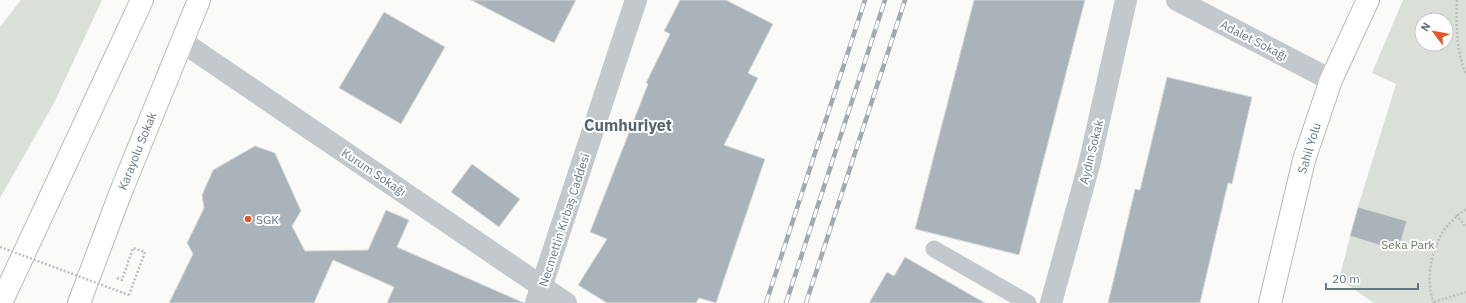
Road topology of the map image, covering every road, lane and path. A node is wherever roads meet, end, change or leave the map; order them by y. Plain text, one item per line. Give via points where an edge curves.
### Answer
1 (142, 0) edge
2 (199, 0) edge
3 (636, 0) edge
4 (1126, 0) edge
5 (1177, 0) edge
6 (1368, 0) edge
7 (1457, 0) edge
8 (181, 41) junction
9 (1466, 74) edge
10 (1331, 80) junction
11 (1466, 209) edge
12 (1456, 215) junction
13 (1466, 227) edge
14 (0, 247) edge
15 (934, 249) dead end
16 (122, 280) dead end
17 (1466, 292) edge
18 (539, 294) edge
19 (1434, 302) edge
20 (0, 303) edge
21 (79, 303) edge
22 (566, 303) edge
23 (1028, 303) edge
24 (1051, 303) edge
25 (1270, 303) edge

1 - 20 main road
2 - 8 main road, Karayolu Sokak
3 - 18 street, Necmettin Kırbaş Caddesi
4 - 24 street, Aydın Sokak via 1089,165
5 - 10 street, Adalet Sokağı
6 - 10 main road, Sahil Yolu
7 - 9 path via 1459,51
8 - 18 street, Kurum Sokağı
8 - 21 main road, Karayolu Sokak
10 - 25 main road, Sahil Yolu via 1304,160
11 - 12 path
12 - 13 path
12 - 19 path via 1439,238 1431,265 1431,293
14 - 16 path, bridge via 129,295 145,252 133,248
15 - 23 lane
17 - 19 path
18 - 22 street, Kurum Sokağı

